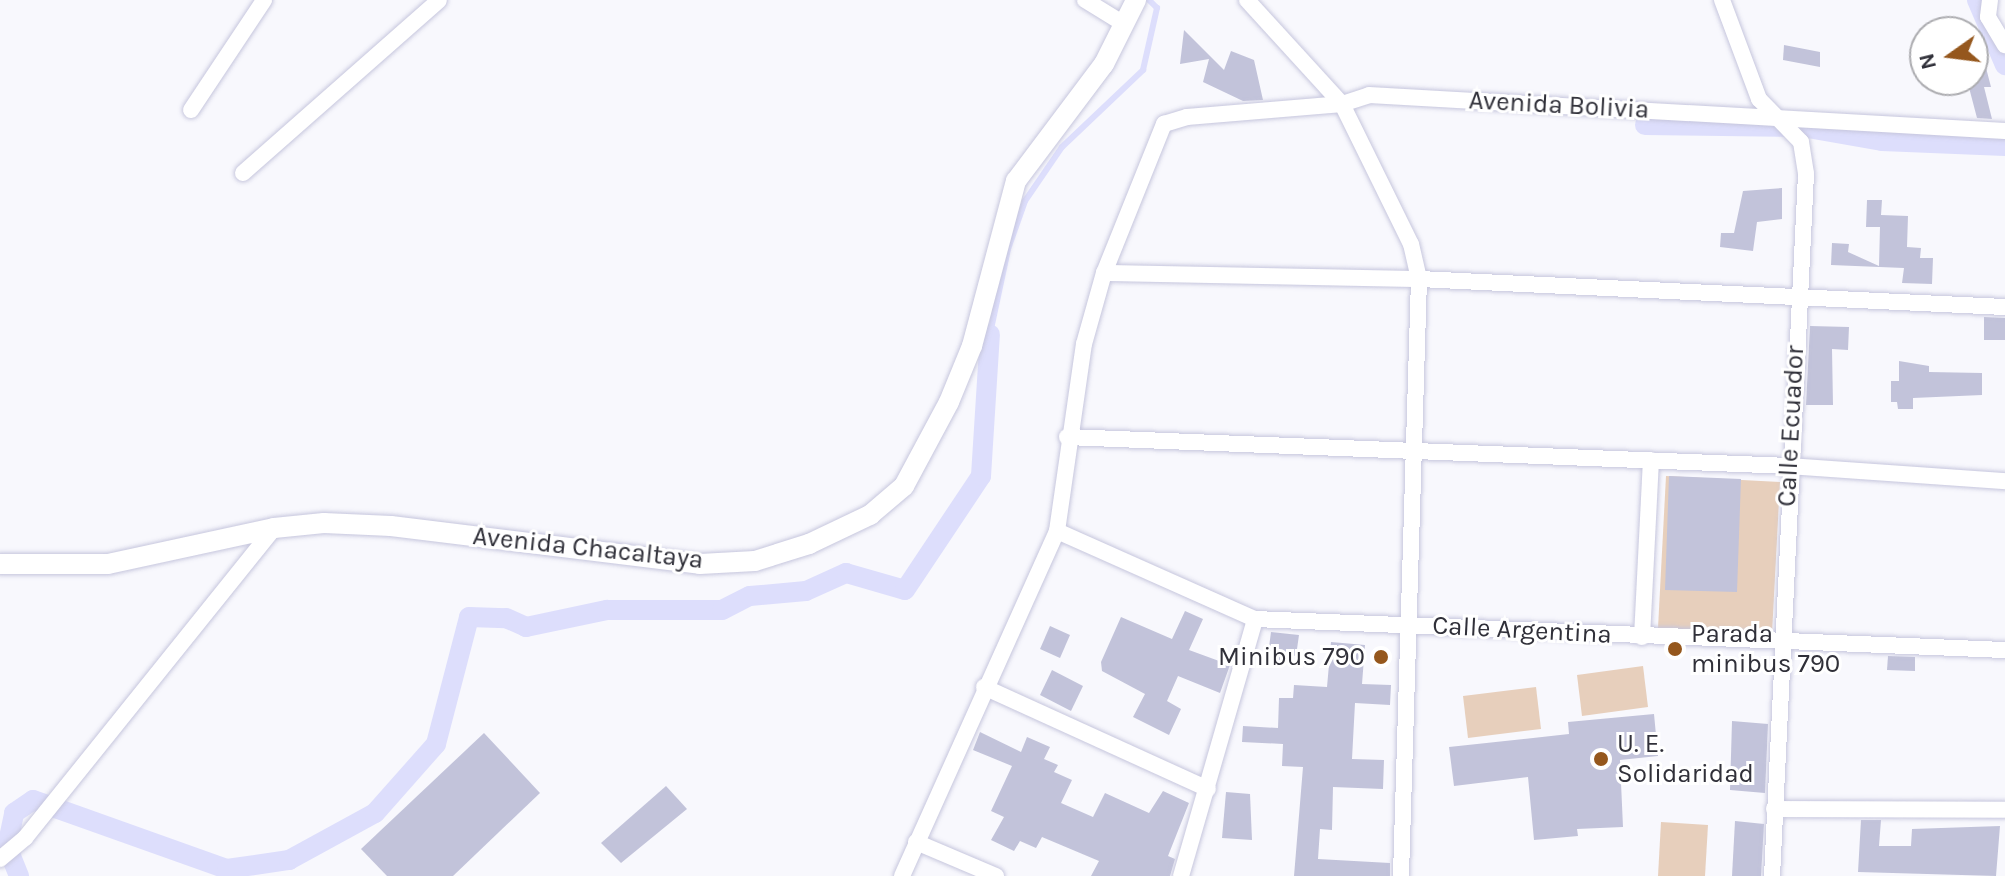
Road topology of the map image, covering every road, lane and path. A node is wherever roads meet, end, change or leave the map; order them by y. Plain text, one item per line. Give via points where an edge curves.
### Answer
1 (264, 0) edge
2 (439, 0) edge
3 (1085, 0) edge
4 (1136, 0) edge
5 (1247, 0) edge
6 (1722, 0) edge
7 (1990, 0) edge
8 (1124, 24) junction
9 (2005, 45) edge
10 (1342, 104) junction
11 (191, 110) dead end
12 (1778, 117) junction
13 (2005, 131) edge
14 (243, 173) dead end
15 (1104, 273) junction
16 (1419, 279) junction
17 (1796, 298) junction
18 (2005, 307) edge
19 (1067, 437) junction
20 (1415, 452) junction
21 (1651, 460) junction
22 (1789, 466) junction
23 (2005, 481) edge
24 (274, 528) junction
25 (1057, 531) junction
26 (0, 564) edge
27 (1255, 619) junction
28 (1410, 623) junction
29 (1642, 637) junction
30 (1781, 644) junction
31 (2005, 650) edge
32 (984, 687) junction
33 (1208, 789) junction
34 (1774, 809) junction
35 (2005, 810) edge
36 (916, 842) junction
37 (0, 859) edge
38 (902, 876) edge
39 (996, 876) edge
40 (1181, 876) edge
41 (1401, 876) edge
42 (1772, 876) edge

1 - 11 street
2 - 14 street
3 - 8 street
4 - 8 street, Avenida Chacaltaya
5 - 10 street
6 - 12 street, Calle Ecuador via 1759,99
7 - 9 street via 1988,17
8 - 24 street, Avenida Chacaltaya via 1104,64 1016,181 972,346 949,402 904,486 870,515 809,544 755,561 700,564 391,526
10 - 12 street, Avenida Bolivia via 1369,95
10 - 15 street, Avenida Bolivia via 1187,117 1164,124
10 - 16 street via 1411,244
12 - 13 street, Avenida Bolivia
12 - 17 street, Calle Ecuador via 1801,142 1806,174
15 - 16 street
15 - 19 street
16 - 17 street
16 - 20 street
17 - 18 street
17 - 22 street, Calle Ecuador
19 - 20 street
19 - 25 street
20 - 21 street
20 - 28 street
21 - 22 street
21 - 29 street
22 - 23 street
22 - 30 street, Calle Ecuador
24 - 26 street, Avenida Chacaltaya via 108,564
24 - 37 street via 25,838
25 - 27 street, Calle Argentina
25 - 32 street
27 - 28 street, Calle Argentina
27 - 33 street
28 - 29 street, Calle Argentina
28 - 41 street
29 - 30 street, Calle Argentina
30 - 31 street, Calle Argentina
30 - 34 street, Calle Ecuador
32 - 33 street
32 - 36 street
33 - 40 street
34 - 35 street
34 - 42 street, Calle Ecuador
36 - 38 street
36 - 39 street

